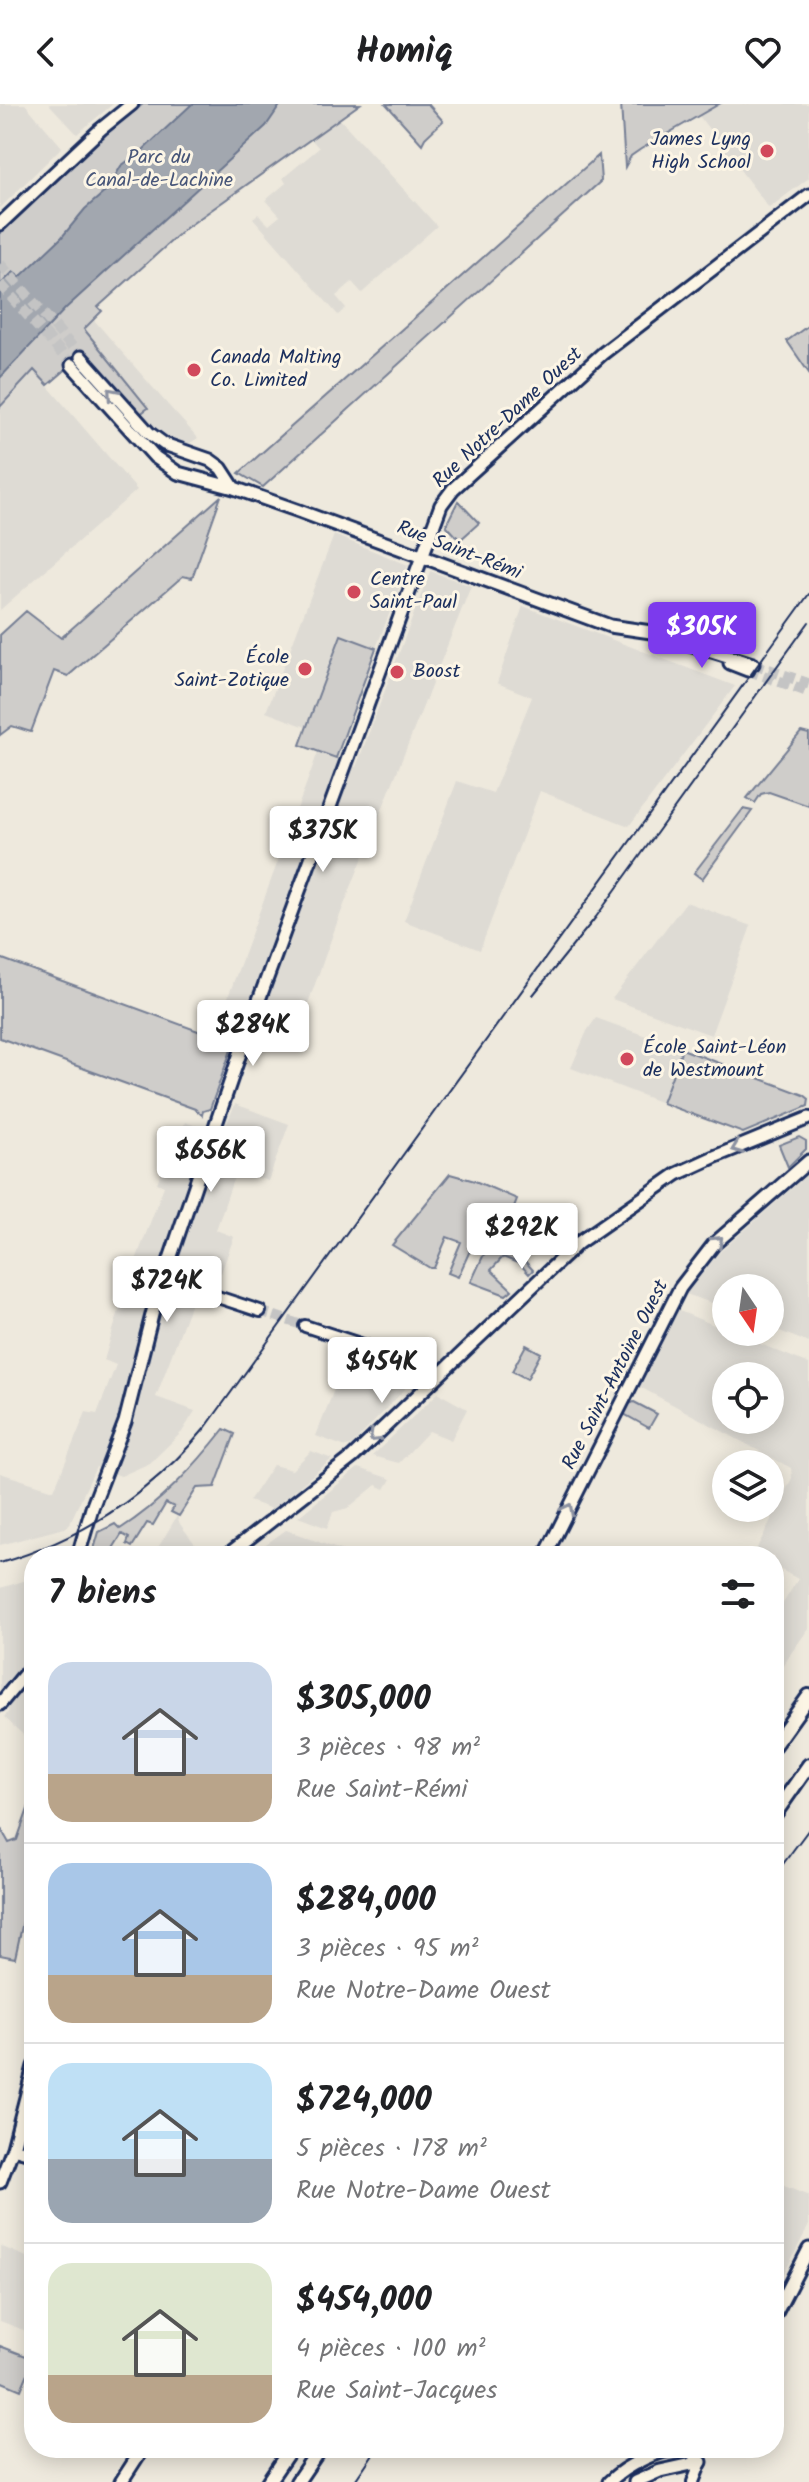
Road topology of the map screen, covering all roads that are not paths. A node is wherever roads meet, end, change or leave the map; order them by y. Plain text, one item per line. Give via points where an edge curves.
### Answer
1 (132, 104) edge
2 (809, 195) edge
3 (0, 224) edge
4 (234, 488) junction
5 (423, 556) junction
6 (751, 667) tunnel mouth
7 (809, 1118) edge
8 (809, 1161) edge
9 (163, 1279) junction
10 (260, 1311) tunnel mouth
11 (305, 1326) tunnel mouth
12 (435, 1378) junction
13 (82, 1546) edge
14 (239, 1546) edge
15 (550, 1546) edge
16 (24, 1675) edge
17 (809, 1696) edge
18 (0, 1704) edge
19 (784, 1731) edge
20 (809, 1765) edge
21 (784, 1801) edge
22 (24, 2105) edge
23 (13, 2148) junction
24 (24, 2151) edge
25 (0, 2182) edge
26 (809, 2249) edge
27 (784, 2298) edge
28 (137, 2458) edge
29 (284, 2458) edge
30 (313, 2458) edge
31 (650, 2458) edge
32 (696, 2458) edge
33 (703, 2458) edge
34 (701, 2462) junction
35 (121, 2482) edge
36 (268, 2482) edge
37 (297, 2482) edge
38 (609, 2482) edge
39 (635, 2482) edge
40 (693, 2482) edge

1 - 3 main road
2 - 5 main road, Rue Notre-Dame Ouest via 602,354 453,489 439,509
4 -> 4 main road, Rue Saint-Rémi via 210,460 149,433 76,361 162,463 186,476
4 - 5 main road, Rue Saint-Rémi
5 - 6 main road, Rue Saint-Rémi via 607,625 651,632
5 - 9 main road, Rue Notre-Dame Ouest via 259,998
7 -> 12 main road via 700,1163 638,1200 573,1248
15 -> 8 main road, Rue Saint-Antoine Ouest via 680,1288 714,1244
9 - 10 street
9 - 13 main road, Rue Notre-Dame Ouest via 125,1422
11 - 12 street via 418,1363
12 -> 14 main road via 343,1467
16 - 18 main road
17 - 19 highway
20 - 21 highway
22 - 23 main road
23 - 24 main road
23 - 25 main road
26 - 27 main road
28 - 35 main road
29 - 36 highway
30 - 37 highway
31 - 38 main road
32 - 34 main road
33 - 34 main road
34 - 39 main road
34 - 40 street

